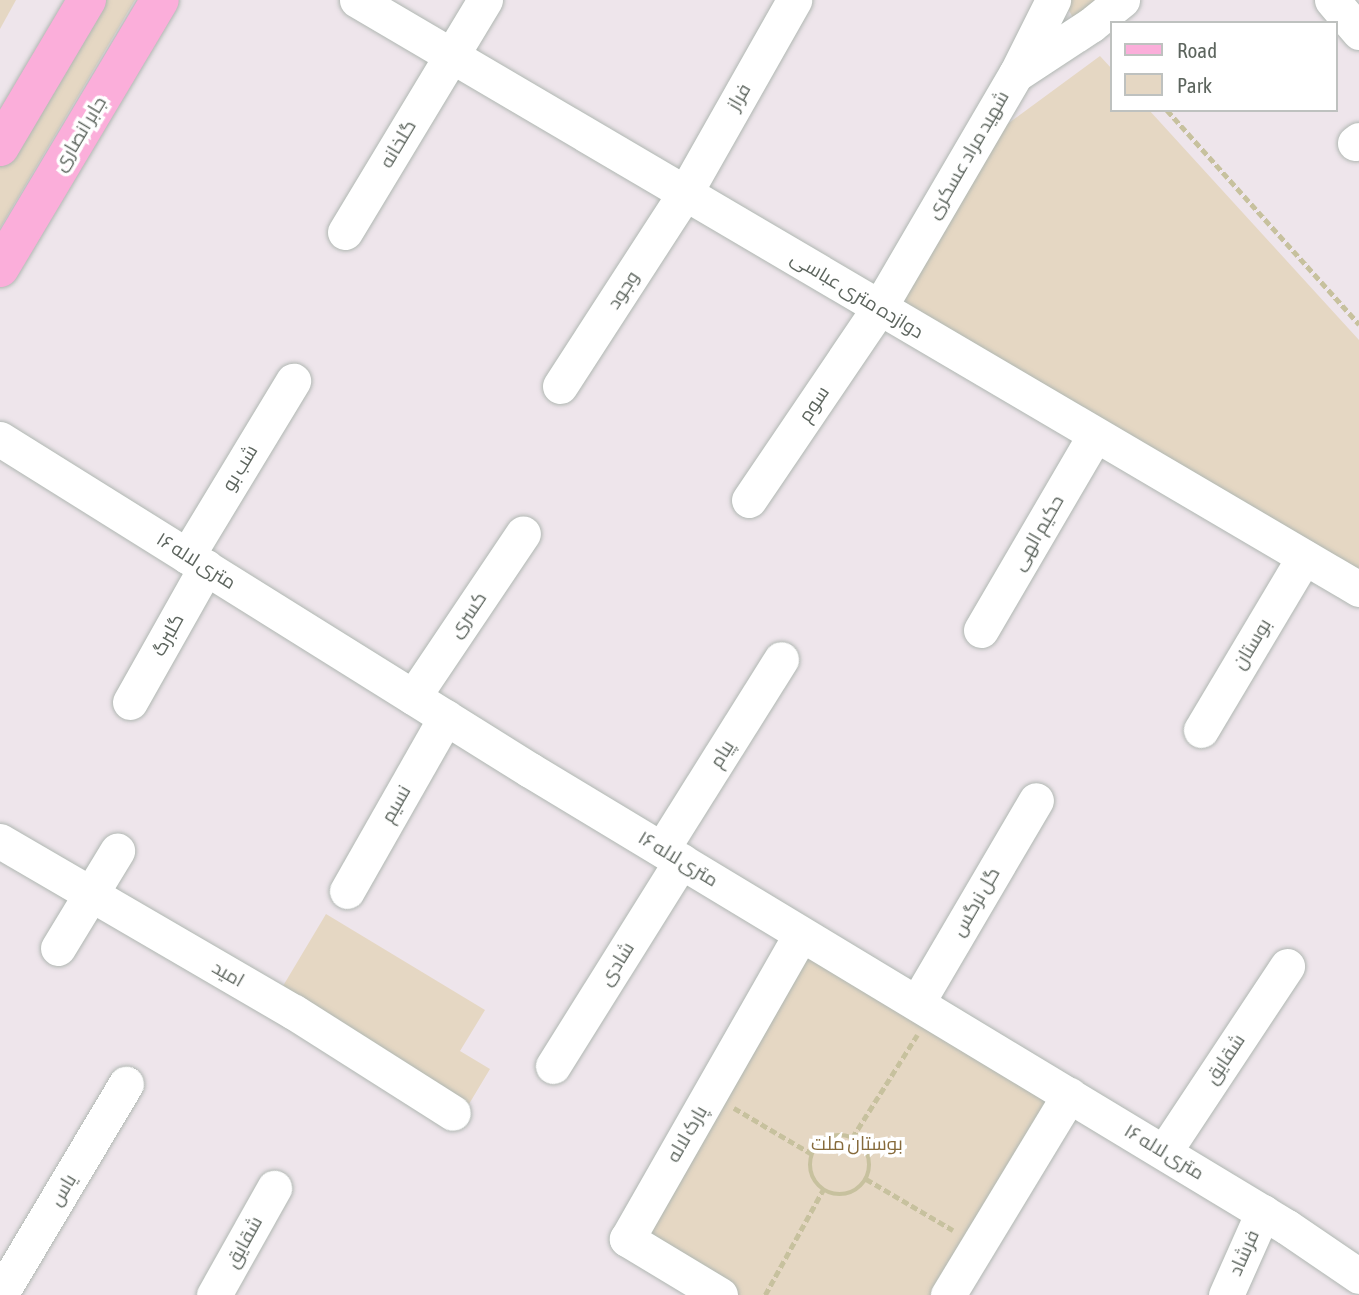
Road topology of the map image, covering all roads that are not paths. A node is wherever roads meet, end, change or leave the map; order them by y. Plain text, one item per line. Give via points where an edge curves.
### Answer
1 (87, 0) edge
2 (160, 0) edge
3 (357, 0) edge
4 (485, 0) edge
5 (794, 0) edge
6 (1053, 0) edge
7 (1122, 0) edge
8 (1332, 0) edge
9 (1359, 32) edge
10 (452, 56) junction
11 (1016, 74) junction
12 (0, 147) edge
13 (685, 193) junction
14 (345, 232) dead end
15 (0, 268) edge
16 (879, 307) junction
17 (293, 381) dead end
18 (561, 386) dead end
19 (1095, 435) junction
20 (0, 439) edge
21 (749, 500) dead end
22 (523, 533) dead end
23 (1304, 557) junction
24 (196, 562) junction
25 (1359, 589) edge
26 (981, 630) dead end
27 (781, 659) dead end
28 (413, 697) junction
29 (130, 702) dead end
30 (446, 717) junction
31 (1201, 730) dead end
32 (1036, 800) dead end
33 (0, 841) edge
34 (117, 851) dead end
35 (672, 855) junction
36 (347, 891) dead end
37 (91, 894) junction
38 (801, 934) junction
39 (58, 948) dead end
40 (1287, 966) dead end
41 (924, 1008) junction
42 (553, 1066) dead end
43 (126, 1084) dead end
44 (1069, 1096) junction
45 (453, 1113) dead end
46 (1164, 1152) junction
47 (274, 1188) dead end
48 (1263, 1212) junction
49 (1358, 1273) edge
50 (0, 1295) edge
51 (214, 1295) edge
52 (720, 1295) edge
53 (948, 1295) edge
54 (1226, 1295) edge

1 - 12 main road
2 - 15 main road, جابر انصاری
3 - 10 street, دوازده متری عباسی
4 - 10 street, گلخانه
5 - 13 street, فراز
6 - 11 street, شهید مراد عسکری
7 - 11 street
8 - 9 street
10 - 13 street, دوازده متری عباسی
10 - 14 street, گلخانه
11 - 16 street, شهید مراد عسکری
13 - 16 street, دوازده متری عباسی
13 - 18 street, وجود
16 - 19 street, دوازده متری عباسی
16 - 21 street, سوم
17 - 24 street, شب بو
19 - 23 street, دوازده متری عباسی
19 - 26 street, حکیم الهی
20 - 24 street, ۱۶ متری لاله
22 - 28 street, کسری
23 - 25 street, دوازده متری عباسی
23 - 31 street, بوستان
24 - 28 street, ۱۶ متری لاله
24 - 29 street, گلبرگ
27 - 35 street, پیام
28 - 30 street, ۱۶ متری لاله
30 - 35 street, ۱۶ متری لاله
30 - 36 street, نسیم
32 - 41 street, گل نرگس
33 - 37 street, امید
34 - 37 street
35 - 38 street, ۱۶ متری لاله
35 - 42 street, شادی
37 - 39 street
37 - 45 street, امید via 294,1012
38 - 41 street, ۱۶ متری لاله
38 - 52 street, پارک لاله via 627,1239
40 - 46 street, شقایق
41 - 44 street, ۱۶ متری لاله
43 - 50 street, یاس
44 - 46 street, ۱۶ متری لاله
44 - 53 street
46 - 48 street, ۱۶ متری لاله
47 - 51 street, شقایق
48 - 49 street, ۱۶ متری لاله
48 - 54 street, فرشاد

